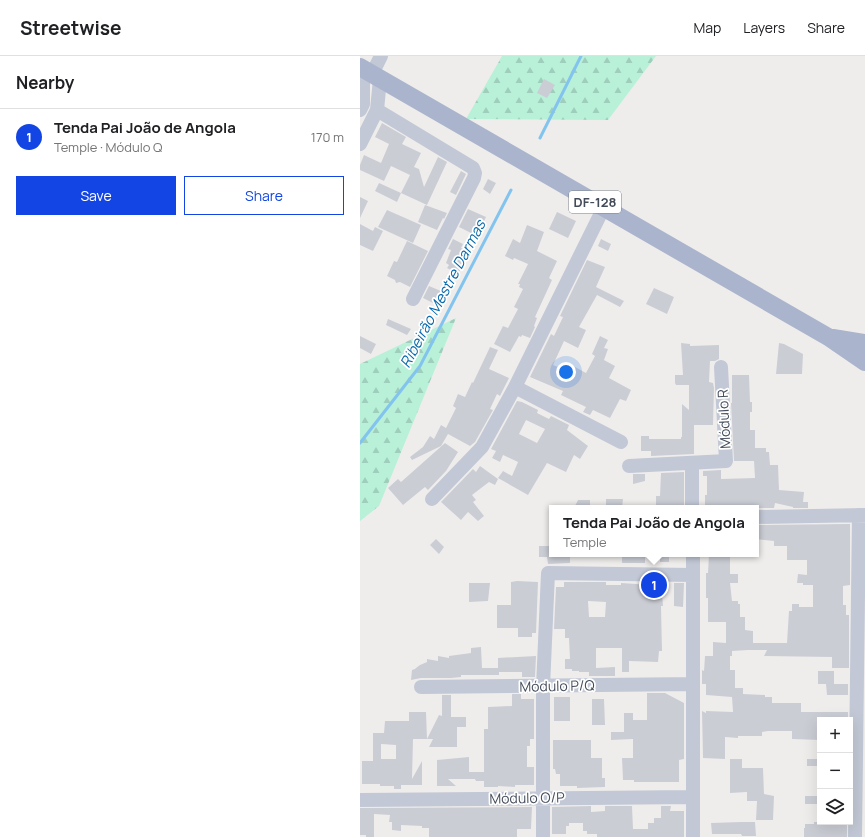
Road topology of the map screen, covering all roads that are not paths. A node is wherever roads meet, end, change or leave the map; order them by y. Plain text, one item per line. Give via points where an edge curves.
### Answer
1 (381, 56) edge
2 (369, 72) edge
3 (360, 110) edge
4 (377, 110) junction
5 (360, 144) edge
6 (604, 207) junction
7 (413, 299) dead end
8 (830, 338) junction
9 (864, 341) edge
10 (865, 362) edge
11 (721, 367) dead end
12 (515, 387) junction
13 (622, 442) dead end
14 (692, 464) junction
15 (629, 466) dead end
16 (432, 499) dead end
17 (692, 505) edge
18 (862, 515) edge
19 (759, 517) edge
20 (693, 557) edge
21 (861, 573) edge
22 (693, 575) junction
23 (693, 684) junction
24 (543, 686) junction
25 (861, 686) edge
26 (421, 688) dead end
27 (543, 797) junction
28 (693, 797) junction
29 (860, 798) edge
30 (360, 800) edge
31 (543, 837) edge
32 (693, 837) edge
33 (855, 837) edge

1 - 2 street
2 - 3 street
2 - 4 street
2 - 6 main road, DF-128 / DF-128
4 - 5 street
4 - 7 street via 473,168 475,173
6 - 8 main road, DF-128 / DF-128
6 - 12 street
8 - 9 main road, DF-128 / DF-128
8 - 10 main road, DF-128 / DF-128
11 - 14 street, Módulo R via 726,461
12 - 13 street
12 - 16 street via 482,447
14 - 15 street
14 - 17 street
18 - 19 street
18 - 21 street
20 - 22 street
21 - 25 street
22 - 23 street
22 - 24 street via 548,573
23 - 24 street, Módulo P/Q
23 - 28 street
24 - 26 street, Módulo P/Q
24 - 27 street
25 - 29 street
27 - 28 street, Módulo O/P
27 - 30 street, Módulo O/P
27 - 31 street
28 - 32 street
29 - 33 street

